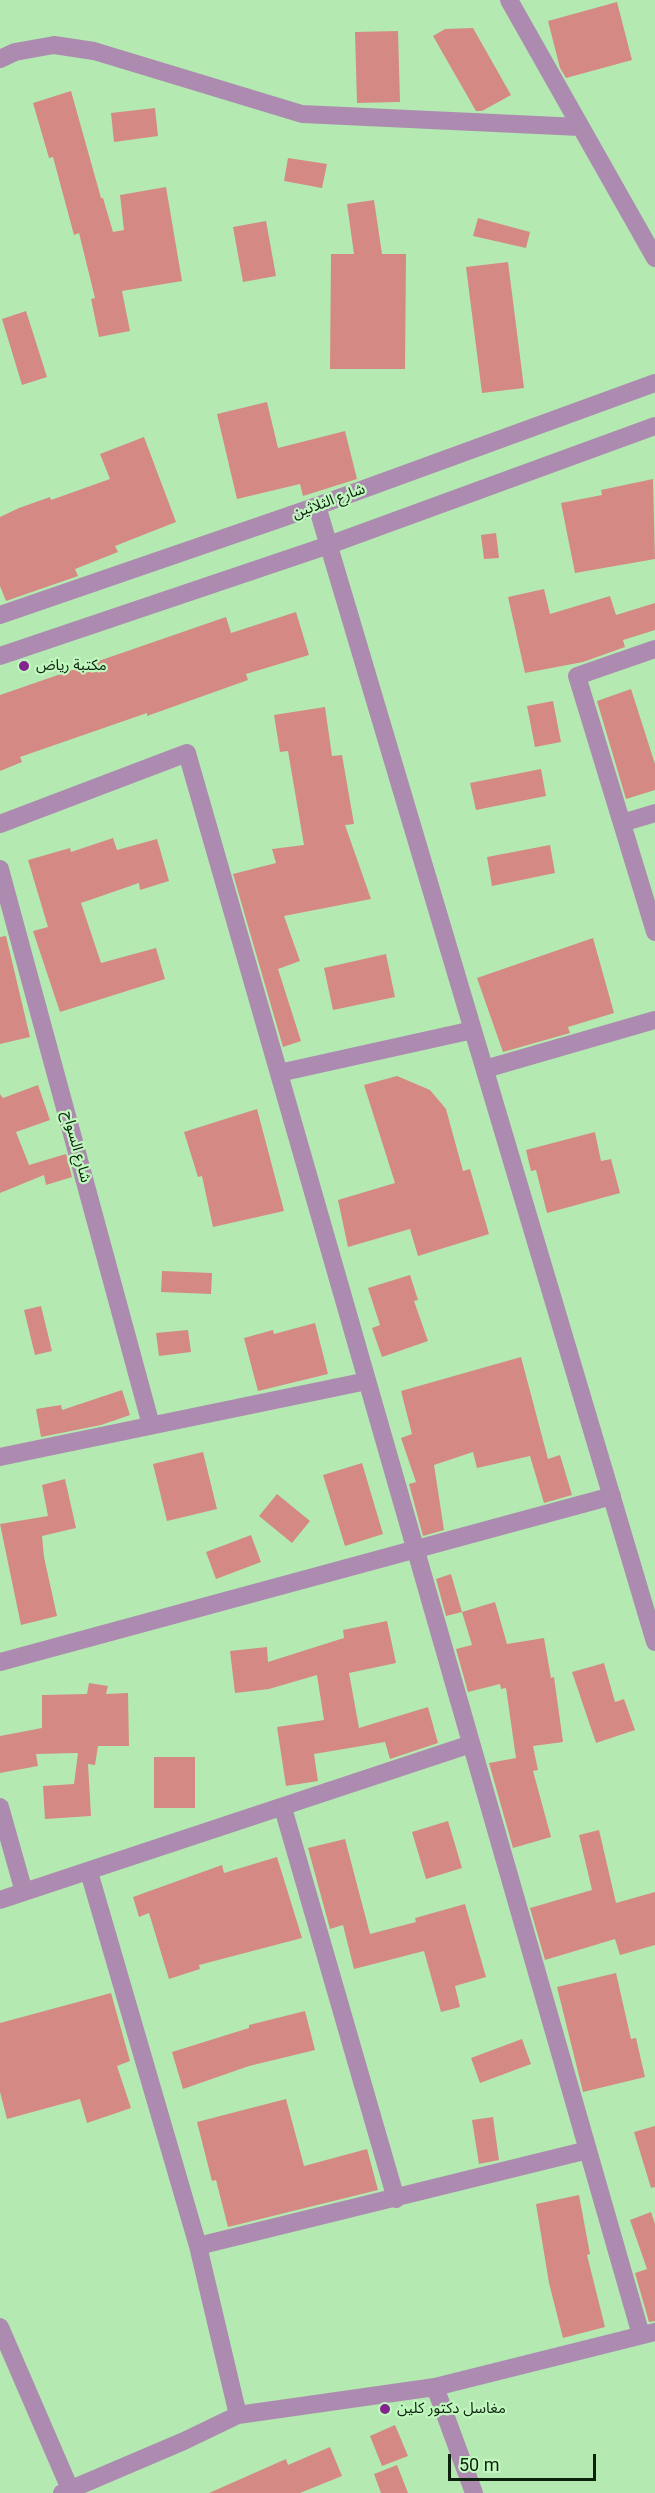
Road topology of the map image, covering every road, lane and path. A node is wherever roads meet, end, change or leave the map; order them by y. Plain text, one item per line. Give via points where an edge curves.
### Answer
1 (509, 0) edge
2 (0, 59) edge
3 (580, 127) junction
4 (655, 258) edge
5 (655, 382) edge
6 (655, 426) edge
7 (317, 506) junction
8 (329, 545) junction
9 (0, 615) edge
10 (655, 649) edge
11 (0, 656) edge
12 (655, 813) edge
13 (622, 823) junction
14 (0, 824) edge
15 (0, 869) edge
16 (655, 932) edge
17 (655, 1020) edge
18 (473, 1030) junction
19 (484, 1069) junction
20 (279, 1073) junction
21 (367, 1382) junction
22 (151, 1425) junction
23 (0, 1458) edge
24 (612, 1496) junction
25 (416, 1550) junction
26 (655, 1642) edge
27 (0, 1662) edge
28 (471, 1744) junction
29 (0, 1807) edge
30 (283, 1808) junction
31 (89, 1872) junction
32 (24, 1892) junction
33 (0, 1900) edge
34 (588, 2150) junction
35 (396, 2199) junction
36 (198, 2246) junction
37 (0, 2326) edge
38 (648, 2334) edge
39 (435, 2387) junction
40 (238, 2415) junction
41 (66, 2491) edge
42 (474, 2493) edge

1 - 3 street
2 - 3 street via 15,52 54,45 94,51 302,114
3 - 4 street
5 - 7 street, شارع الثلاثين
6 - 8 street
7 - 8 street
7 - 9 street, شارع الثلاثين
8 - 11 street
8 - 18 street
10 - 13 street via 577,676
12 - 13 street
13 - 16 street
14 - 20 street via 187,753
15 - 22 street, شارع السواح
17 - 19 street
18 - 19 street
18 - 20 street
19 - 24 street
20 - 21 street
21 - 22 street
21 - 25 street
22 - 23 street
24 - 25 street
24 - 26 street
25 - 27 street
25 - 28 street
28 - 30 street
28 - 34 street
29 - 32 street
30 - 31 street
30 - 35 street
31 - 32 street
31 - 36 street
32 - 33 street
34 - 35 street
34 - 38 street
35 - 36 street
36 - 40 street
37 - 41 street
38 - 39 street
39 - 40 street
39 - 42 street
40 - 41 street

